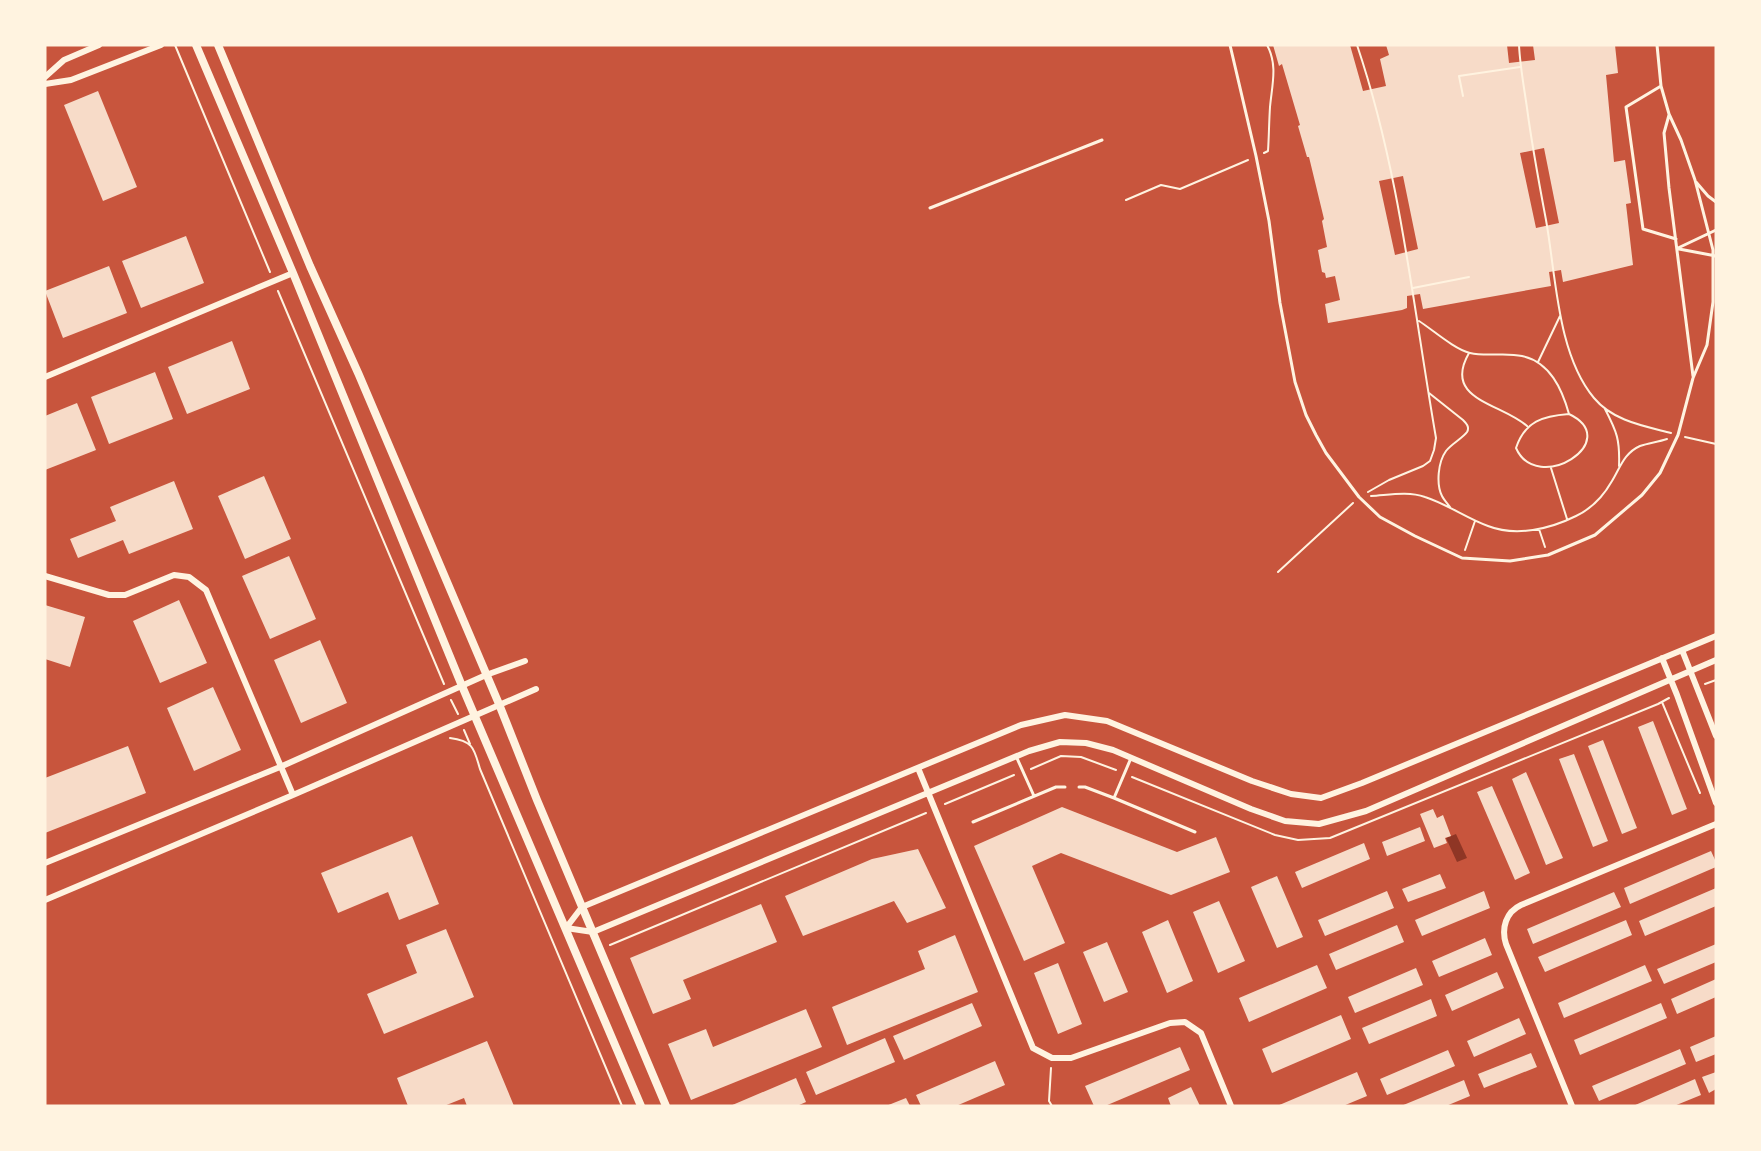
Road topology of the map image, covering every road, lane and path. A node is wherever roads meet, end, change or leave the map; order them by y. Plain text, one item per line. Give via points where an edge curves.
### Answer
1 (99, 45) edge
2 (161, 45) edge
3 (175, 45) edge
4 (196, 45) edge
5 (218, 45) edge
6 (1230, 45) edge
7 (1267, 45) edge
8 (1357, 45) edge
9 (1519, 45) edge
10 (1657, 45) edge
11 (1521, 67) junction
12 (45, 77) edge
13 (45, 84) edge
14 (1661, 86) junction
15 (1463, 96) dead end
16 (1669, 114) junction
17 (1101, 140) dead end
18 (1257, 156) junction
19 (1695, 180) junction
20 (1126, 200) dead end
21 (1716, 202) edge
22 (930, 208) dead end
23 (1716, 230) edge
24 (1709, 232) junction
25 (1676, 239) junction
26 (1677, 248) junction
27 (1715, 257) edge
28 (293, 273) junction
29 (272, 277) dead end
30 (1469, 277) dead end
31 (1413, 288) junction
32 (1716, 297) edge
33 (1713, 302) junction
34 (283, 303) dead end
35 (1561, 314) junction
36 (1418, 320) junction
37 (1469, 353) junction
38 (1538, 362) junction
39 (45, 377) edge
40 (1693, 378) junction
41 (1428, 392) junction
42 (1604, 407) junction
43 (1569, 414) junction
44 (1527, 426) junction
45 (1678, 435) junction
46 (1716, 444) edge
47 (1550, 466) junction
48 (1619, 466) junction
49 (1359, 497) junction
50 (1452, 510) junction
51 (1567, 519) junction
52 (1475, 521) junction
53 (1539, 528) junction
54 (1548, 555) junction
55 (1462, 558) junction
56 (1278, 572) dead end
57 (45, 576) edge
58 (1716, 636) edge
59 (1682, 650) junction
60 (1662, 658) junction
61 (1716, 660) edge
62 (525, 661) dead end
63 (1690, 671) junction
64 (440, 674) dead end
65 (486, 675) junction
66 (1671, 679) junction
67 (1716, 680) edge
68 (1710, 682) dead end
69 (462, 686) junction
70 (536, 689) dead end
71 (499, 704) junction
72 (475, 715) junction
73 (461, 721) junction
74 (1716, 736) edge
75 (1016, 756) junction
76 (1131, 758) junction
77 (280, 767) junction
78 (918, 768) junction
79 (1022, 772) junction
80 (1125, 774) junction
81 (1065, 787) dead end
82 (1079, 787) dead end
83 (927, 794) junction
84 (293, 795) junction
85 (1034, 796) junction
86 (1114, 798) junction
87 (1704, 802) dead end
88 (947, 803) dead end
89 (1716, 803) edge
90 (923, 814) dead end
91 (973, 822) dead end
92 (1716, 824) edge
93 (1196, 832) dead end
94 (45, 863) edge
95 (45, 900) edge
96 (582, 907) junction
97 (566, 928) junction
98 (593, 932) junction
99 (614, 943) dead end
100 (1052, 1058) junction
101 (622, 1106) edge
102 (641, 1106) edge
103 (666, 1106) edge
104 (1052, 1106) edge
105 (1231, 1106) edge
106 (1572, 1106) edge

1 - 12 street via 64,60
2 - 13 street via 71,80
3 - 29 path
4 - 28 street
5 - 65 street
6 - 18 lane
7 - 18 path via 1275,71 1268,151
8 - 31 path via 1372,89
9 - 11 path
10 - 14 lane
11 - 15 path via 1459,76
11 - 35 path
14 - 16 lane
14 - 25 lane via 1626,106 1643,229
16 - 19 lane
16 - 25 lane via 1664,133
17 - 22 lane
18 - 20 path via 1180,189 1161,185
18 - 49 lane via 1295,382 1306,415 1326,453
19 - 21 lane
19 - 24 lane
23 - 24 lane
24 - 26 lane
24 - 27 lane
25 - 26 lane
26 - 27 lane
26 - 40 lane
27 - 33 lane
28 - 39 street
28 - 69 street
30 - 31 path
31 - 36 path
32 - 33 lane
33 - 40 lane via 1707,345
34 - 64 path
35 - 38 path
35 - 42 path via 1577,374
36 - 37 path
36 - 41 path
37 - 38 path via 1521,356
37 - 44 path via 1461,374 1465,387 1474,397
38 - 43 path via 1559,387
40 - 45 lane
41 - 49 path via 1436,438 1430,461
41 - 50 path via 1468,428 1445,452 1440,466 1442,496
42 - 45 path via 1631,422
42 - 48 path via 1620,444
43 - 44 path via 1552,415
43 - 47 path via 1584,427 1584,448 1576,458
44 - 47 path via 1516,448 1519,454 1525,460
45 - 46 path
45 - 48 path via 1640,446
45 - 54 lane via 1660,473 1642,495 1595,535
47 - 51 path
48 - 51 path via 1594,504
49 - 50 path via 1409,494
49 - 55 lane via 1380,517
49 - 56 path
50 - 52 path
51 - 53 path
52 - 53 path via 1506,530
52 - 55 path
53 - 54 path
54 - 55 lane via 1510,561
57 - 77 street via 109,594 125,595 174,575 189,577 206,590
58 - 59 street
59 - 60 street
59 - 63 street
60 - 66 street
60 - 78 street via 1321,798 1291,794 1252,781 1107,721 1065,715 1021,725
61 - 63 street
62 - 65 street
63 - 66 street
63 - 74 street
65 - 69 street
65 - 71 street
66 - 76 street via 1366,811 1319,824 1285,821
66 - 89 street
67 - 68 path
69 - 72 street
69 - 77 street
70 - 71 street
71 - 72 street
71 - 96 street
72 - 73 street
72 - 97 street
73 - 84 street
73 - 101 path
75 - 76 street via 1060,742 1086,743
75 - 79 lane
75 - 83 street
76 - 80 lane
77 - 84 street
77 - 94 street
78 - 83 street
78 - 96 street
79 - 80 path via 1061,756 1081,757
79 - 85 lane
79 - 88 path
80 - 86 lane
80 - 87 path via 1275,835 1298,840 1330,838 1663,700
81 - 85 lane
82 - 86 lane
83 - 98 street
83 - 100 street via 1033,1048
84 - 95 street
85 - 91 lane
86 - 93 lane
90 - 99 path
92 - 106 street via 1521,905 1507,918 1506,944
96 - 97 street
96 - 98 street
97 - 98 street
97 - 102 street
98 - 103 street
100 - 104 path
100 - 105 street via 1071,1058 1170,1023 1185,1022 1201,1033

